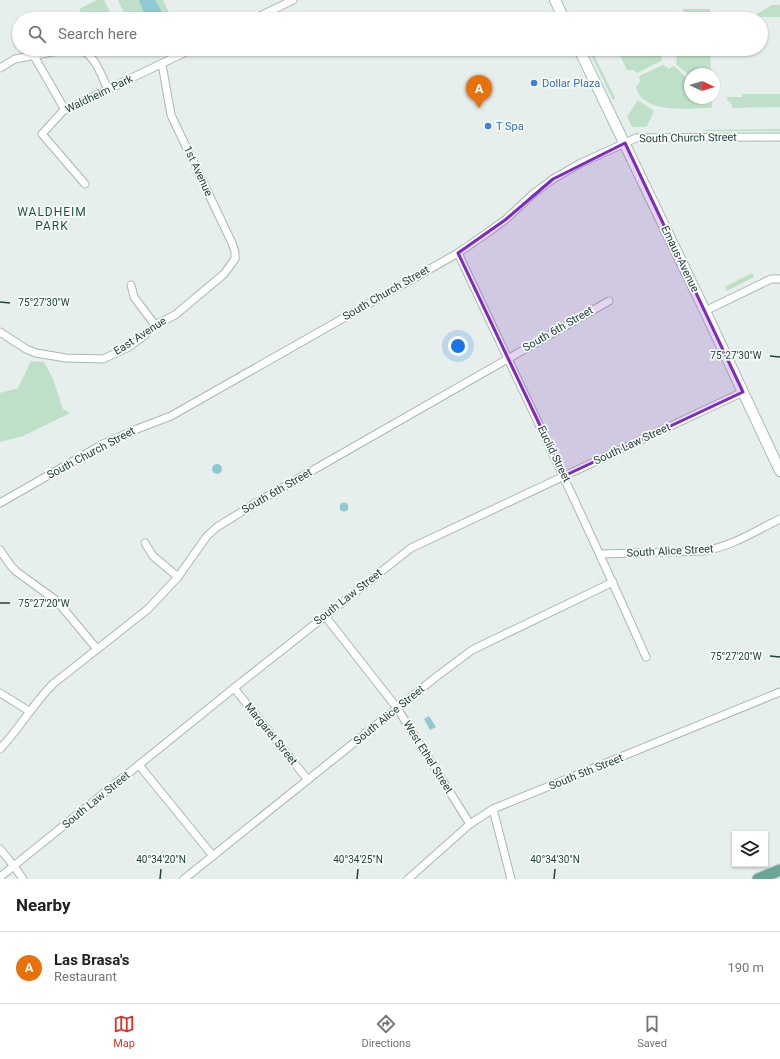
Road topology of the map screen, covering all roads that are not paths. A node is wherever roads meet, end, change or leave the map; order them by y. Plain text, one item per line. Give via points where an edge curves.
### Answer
1 (293, 0) edge
2 (555, 0) edge
3 (268, 12) edge
4 (561, 12) edge
5 (34, 56) joint
6 (91, 56) edge
7 (178, 56) edge
8 (582, 56) edge
9 (162, 64) junction
10 (0, 68) edge
11 (108, 89) junction
12 (65, 110) junction
13 (780, 137) edge
14 (625, 143) junction
15 (85, 184) dead end
16 (458, 252) junction
17 (224, 274) joint
18 (780, 280) edge
19 (131, 285) dead end
20 (609, 301) dead end
21 (705, 311) junction
22 (155, 325) junction
23 (0, 332) edge
24 (508, 359) junction
25 (743, 392) junction
26 (776, 453) edge
27 (780, 471) edge
28 (564, 476) junction
29 (0, 503) edge
30 (780, 519) edge
31 (145, 543) dead end
32 (0, 550) edge
33 (601, 554) junction
34 (178, 577) junction
35 (613, 582) junction
36 (325, 616) junction
37 (97, 649) junction
38 (646, 657) dead end
39 (234, 688) junction
40 (780, 692) edge
41 (0, 693) edge
42 (397, 708) junction
43 (30, 711) junction
44 (0, 749) edge
45 (139, 765) junction
46 (308, 780) junction
47 (493, 809) junction
48 (470, 824) junction
49 (0, 849) edge
50 (213, 856) junction
51 (14, 866) junction
52 (780, 870) edge
53 (0, 877) edge
54 (23, 879) edge
55 (184, 879) edge
56 (408, 879) edge
57 (511, 879) edge
58 (758, 879) edge

1 - 3 street
2 - 4 main road
5 - 10 street via 15,59
5 - 12 street
6 - 11 street
7 - 9 street, Waldheim Park
8 - 14 main road, Emaus Avenue
9 - 11 street, Waldheim Park
9 - 17 street, 1st Avenue via 171,115 235,252 235,259
11 - 12 street, Waldheim Park
12 - 15 street, Waldheim Park via 42,134
13 - 14 street, South Church Street via 636,138
14 - 16 street, South Church Street via 553,179 500,224
14 - 21 main road, Emaus Avenue
16 - 24 street, Euclid Street
16 - 29 street, South Church Street via 171,416 103,444
17 - 22 street, East Avenue via 175,315
18 - 21 street via 771,279
19 - 22 street via 134,296
20 - 24 street, South 6th Street
21 - 25 main road, Emaus Avenue
22 - 23 street, East Avenue via 129,347 103,359 66,358 36,353
24 - 28 street, Euclid Street
24 - 34 street, South 6th Street via 217,527 207,536
25 - 26 main road, Emaus Avenue
25 - 28 street, South Law Street
26 - 27 main road, Emaus Avenue
28 - 33 street, Euclid Street
28 - 36 street, South Law Street via 411,548
30 - 33 street, South Alice Street via 714,550
31 - 34 street via 152,556
32 - 37 street via 11,566 57,601
33 - 35 street, Euclid Street
34 - 37 street, South 6th Street via 148,609
35 - 38 street, Euclid Street
35 - 42 street, South Alice Street via 472,650
36 - 39 street, South Law Street
36 - 42 street, West Ethel Street
37 - 43 street, South 6th Street via 53,684
39 - 45 street, South Law Street
39 - 46 street, Margaret Street
40 - 47 street, South 5th Street
41 - 43 street
42 - 46 street, South Alice Street
42 - 48 street, West Ethel Street
43 - 44 street, South 6th Street
45 - 50 street
45 - 51 street, South Law Street
46 - 50 street, South Alice Street
47 - 48 street, South 5th Street
47 - 57 street
48 - 56 street, South 5th Street
49 - 51 street
50 - 55 street, South Alice Street
51 - 53 street, South Law Street
51 - 54 street
52 - 58 main road

